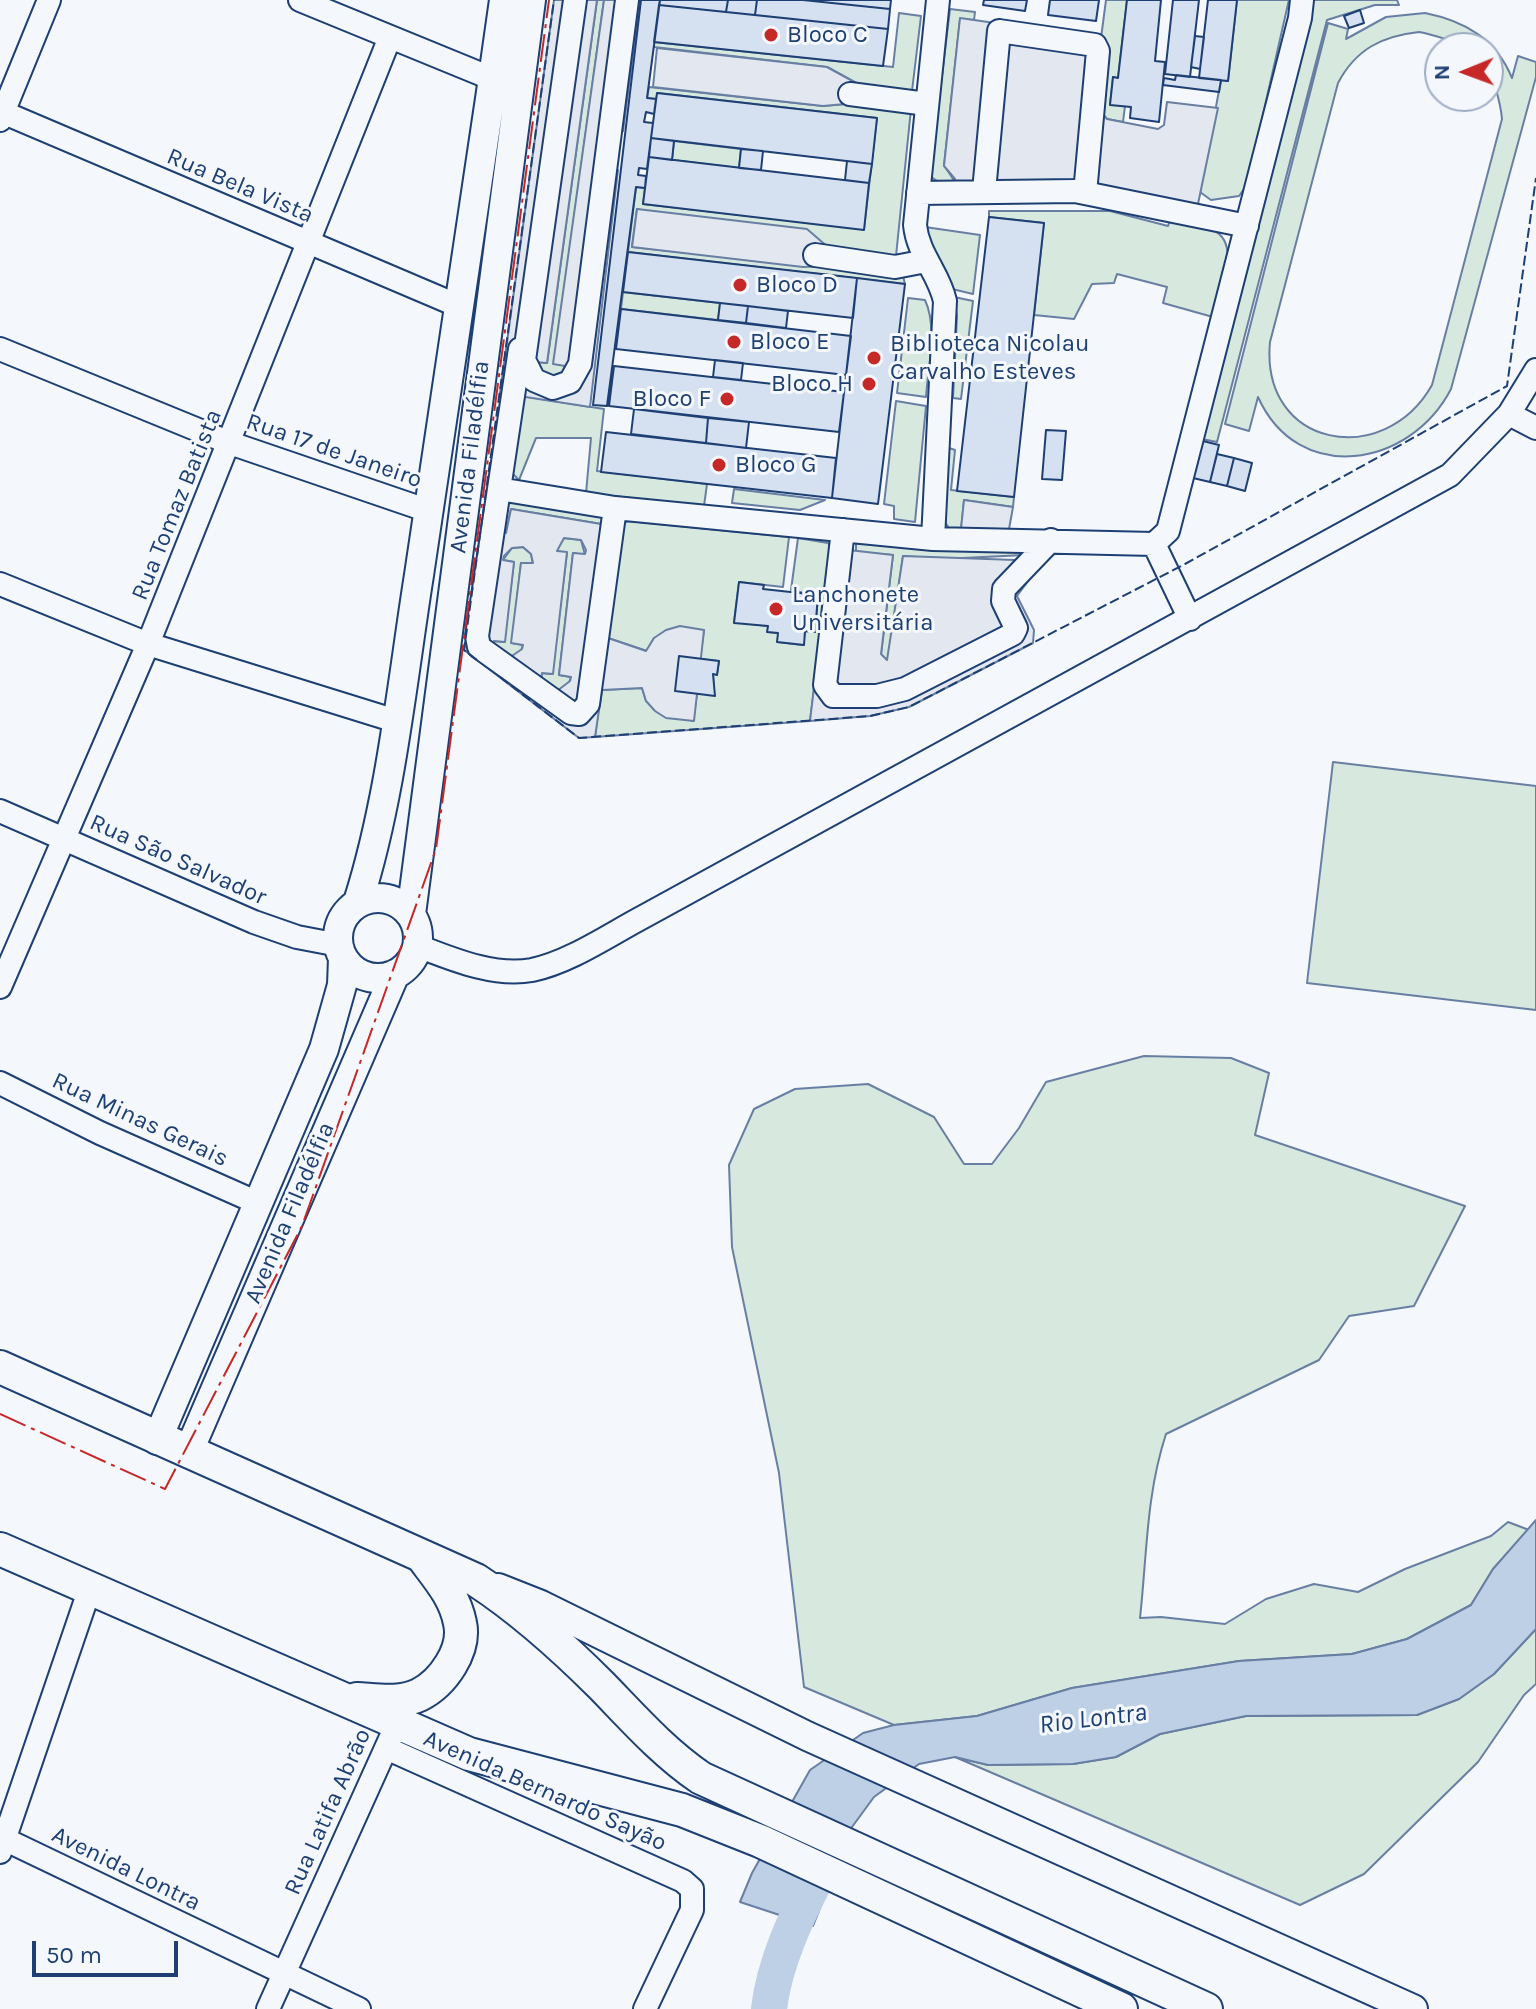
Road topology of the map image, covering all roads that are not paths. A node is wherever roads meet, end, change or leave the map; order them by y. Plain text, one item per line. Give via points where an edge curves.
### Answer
1 (49, 0) edge
2 (300, 0) edge
3 (504, 0) edge
4 (531, 0) edge
5 (575, 0) edge
6 (627, 0) edge
7 (938, 0) edge
8 (1302, 0) edge
9 (390, 37) junction
10 (493, 79) junction
11 (850, 94) dead end
12 (927, 104) junction
13 (1, 115) edge
14 (984, 191) junction
15 (918, 193) junction
16 (1085, 193) junction
17 (1247, 226) junction
18 (308, 243) junction
19 (815, 255) dead end
20 (926, 261) junction
21 (461, 307) junction
22 (526, 339) junction
23 (0, 349) edge
24 (1536, 370) edge
25 (1509, 414) junction
26 (1536, 428) edge
27 (230, 443) junction
28 (499, 489) junction
29 (615, 508) junction
30 (429, 511) junction
31 (843, 530) junction
32 (933, 539) junction
33 (1051, 540) junction
34 (1154, 544) junction
35 (0, 584) edge
36 (1190, 619) junction
37 (148, 644) junction
38 (396, 721) junction
39 (0, 811) edge
40 (66, 839) junction
41 (358, 902) junction
42 (411, 914) junction
43 (418, 946) junction
44 (341, 951) junction
45 (395, 974) junction
46 (0, 987) edge
47 (0, 1083) edge
48 (258, 1203) junction
49 (0, 1367) edge
50 (157, 1440) junction
51 (188, 1453) junction
52 (0, 1549) edge
53 (422, 1557) junction
54 (476, 1580) junction
55 (90, 1588) junction
56 (346, 1698) junction
57 (391, 1736) junction
58 (1, 1843) edge
59 (282, 1975) junction
60 (268, 2009) edge
61 (359, 2009) edge
62 (645, 2009) edge
63 (1121, 2009) edge
64 (1206, 2009) edge
65 (1413, 2009) edge

1 - 13 street
2 - 9 street
3 - 10 main road, Avenida Filadélfia
4 - 42 main road, Avenida Filadélfia
5 - 22 street
6 - 22 street via 577,374 553,388 534,380 524,360
7 - 12 street
8 - 17 street
9 - 10 street
9 - 18 street, Rua Tomaz Batista
10 - 21 main road, Avenida Filadélfia
11 - 12 street
12 - 15 street
13 - 18 street, Rua Bela Vista
14 - 15 street
14 - 16 street
14 - 16 street via 999,31 1095,45
15 - 20 street via 916,241
16 - 17 street
17 - 34 street via 1168,531
18 - 21 street, Rua Bela Vista
18 - 27 street, Rua Tomaz Batista
19 - 20 street via 895,267
20 - 32 street via 945,301
21 - 30 main road, Avenida Filadélfia
22 - 28 street via 519,352
23 - 27 street, Rua 17 de Janeiro
24 - 25 street
25 - 26 street
25 - 36 street via 1450,475
27 - 30 street, Rua 17 de Janeiro
27 - 37 street, Rua Tomaz Batista
28 - 29 street
28 - 29 street via 479,647 571,713 579,714 588,704
29 - 31 street
30 - 38 main road, Avenida Filadélfia
31 - 32 street
31 - 33 street via 825,685 833,696 877,696 905,689 1013,634 1016,628 1003,601 1004,589
32 - 33 street
33 - 34 street
34 - 36 street
35 - 37 street
36 - 43 street via 771,850 559,960 531,970 505,971
37 - 38 street
37 - 40 street, Rua Tomaz Batista
38 - 41 main road, Avenida Filadélfia
39 - 40 street, Rua São Salvador
40 - 44 street, Rua São Salvador via 254,922
40 - 46 street, Rua Tomaz Batista
41 - 42 main road via 381,897
41 - 44 main road via 342,921
42 - 43 main road
43 - 45 main road via 406,968
44 - 45 main road via 360,974
44 - 48 main road, Avenida Filadélfia via 342,985 324,1049
45 - 51 main road, Avenida Filadélfia
47 - 48 street, Rua Minas Gerais
48 - 50 main road, Avenida Filadélfia
49 - 50 highway
50 - 51 highway
51 - 53 highway
52 - 55 highway
53 - 54 highway
53 - 56 highway via 451,1595 461,1626 457,1654 440,1679 419,1695 392,1701
54 - 64 highway via 572,1657 672,1759 701,1778
54 - 65 main road via 541,1605 807,1736
55 - 56 highway
55 - 58 street
56 - 57 highway
57 - 59 street, Rua Latifa Abrão
57 - 62 street, Avenida Bernardo Sayão via 692,1889 692,1910
57 - 63 highway via 682,1810
58 - 59 street, Avenida Lontra
59 - 60 street, Rua Latifa Abrão
59 - 61 street, Avenida Lontra

